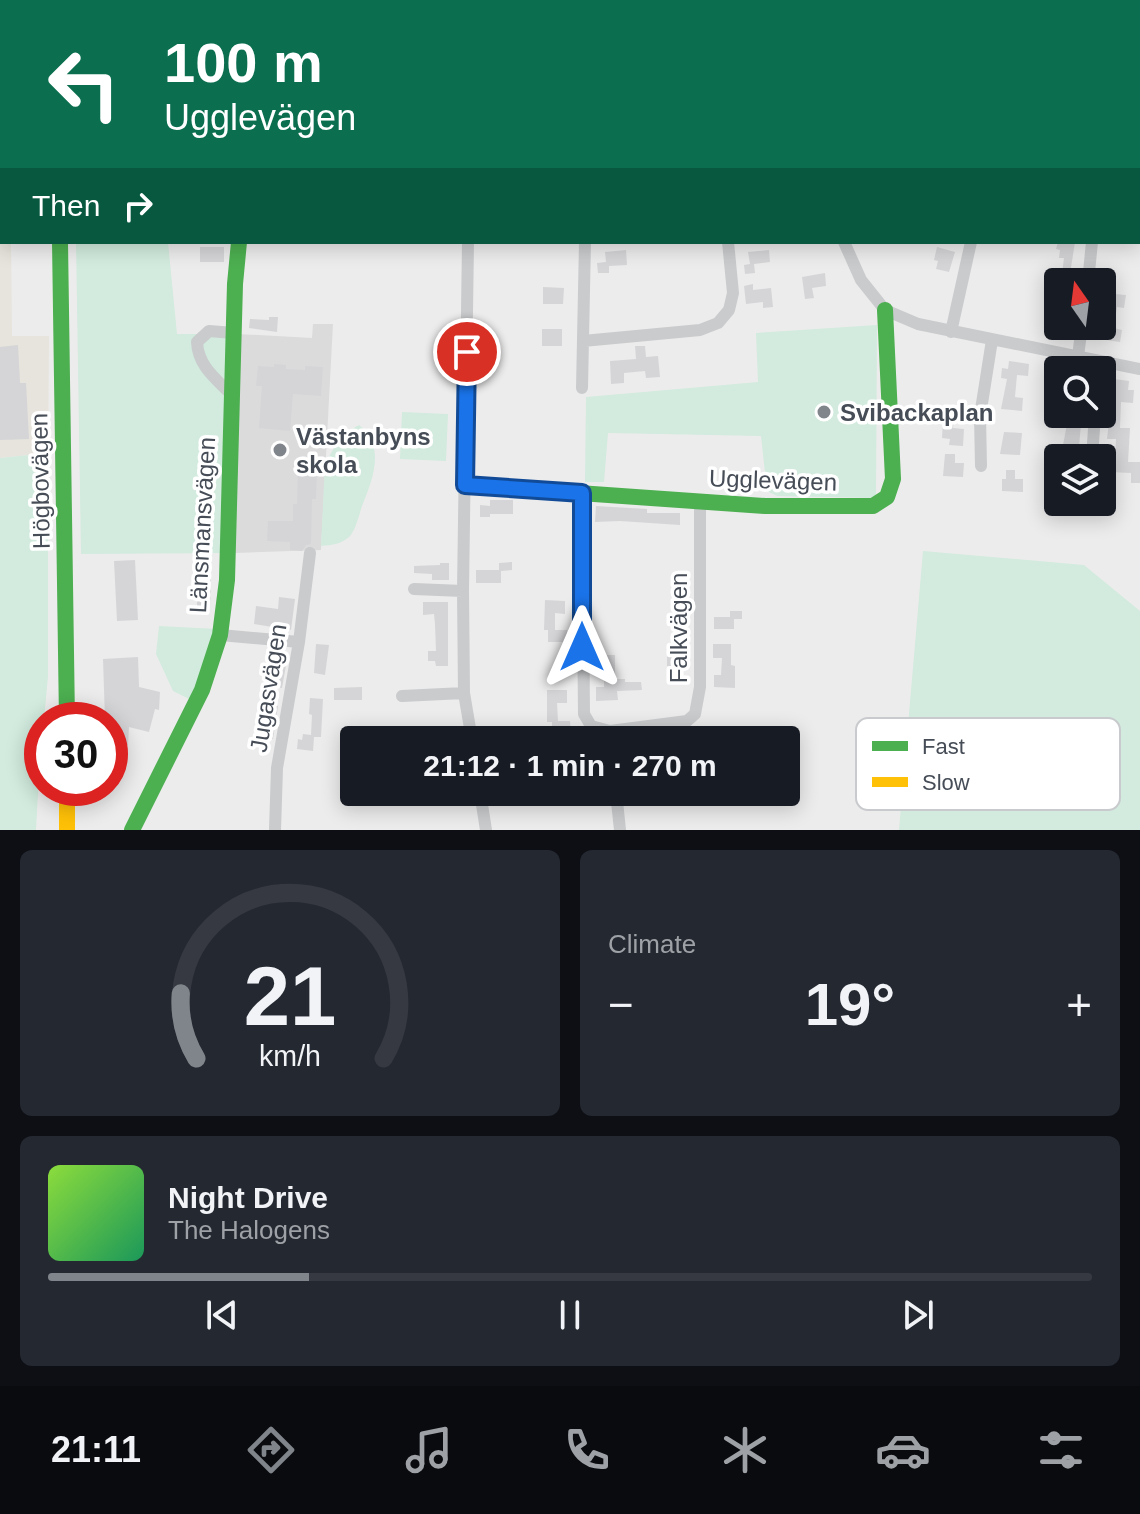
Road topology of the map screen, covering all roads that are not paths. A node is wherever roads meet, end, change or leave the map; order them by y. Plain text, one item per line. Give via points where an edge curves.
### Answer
1 (60, 244) edge
2 (239, 244) edge
3 (468, 244) edge
4 (585, 244) edge
5 (728, 244) edge
6 (845, 244) edge
7 (971, 244) edge
8 (1092, 244) edge
9 (1089, 268) edge
10 (885, 310) junction
11 (951, 332) junction
12 (234, 333) junction
13 (992, 340) junction
14 (1080, 340) edge
15 (583, 341) junction
16 (1078, 356) joint
17 (1116, 367) edge
18 (1140, 369) edge
19 (582, 388) dead end
20 (232, 395) junction
21 (981, 466) dead end
22 (465, 485) junction
23 (582, 493) junction
24 (700, 501) junction
25 (310, 553) dead end
26 (414, 589) dead end
27 (463, 591) junction
28 (220, 635) junction
29 (299, 642) junction
30 (464, 693) junction
31 (402, 696) dead end
32 (67, 702) edge
33 (470, 726) edge
34 (591, 726) edge
35 (660, 726) edge
36 (67, 806) edge
37 (482, 806) edge
38 (617, 806) edge
39 (67, 830) edge
40 (132, 830) edge
41 (275, 830) edge
42 (486, 830) edge
43 (620, 830) edge

1 - 32 street, Högbovägen
2 - 12 street, Länsmansvägen
3 - 22 street
4 - 15 street
5 - 15 street via 733,293 729,310 718,323 700,330
6 - 10 street via 861,280
7 - 11 street
8 - 9 street
10 - 11 street
10 - 24 street, Ugglevägen via 893,479 887,497 864,508
11 - 13 street
12 - 20 street, Länsmansvägen
12 - 20 street via 209,331 197,342 205,367
13 - 16 street
13 - 21 street via 980,416
14 - 16 street
15 - 19 street
17 - 18 street
20 - 28 street, Länsmansvägen via 227,580
22 - 23 street, Ugglevägen
22 - 27 street
23 - 24 street, Ugglevägen
23 - 34 street via 584,714
24 - 35 street, Falkvägen via 700,699 687,721
25 - 29 street, Jugasvägen
26 - 27 street
27 - 30 street
28 - 29 street
28 - 40 street, Länsmansvägen via 202,690
29 - 41 street, Jugasvägen via 277,768
30 - 31 street
30 - 33 street
36 - 39 street
37 - 42 street
38 - 43 street

